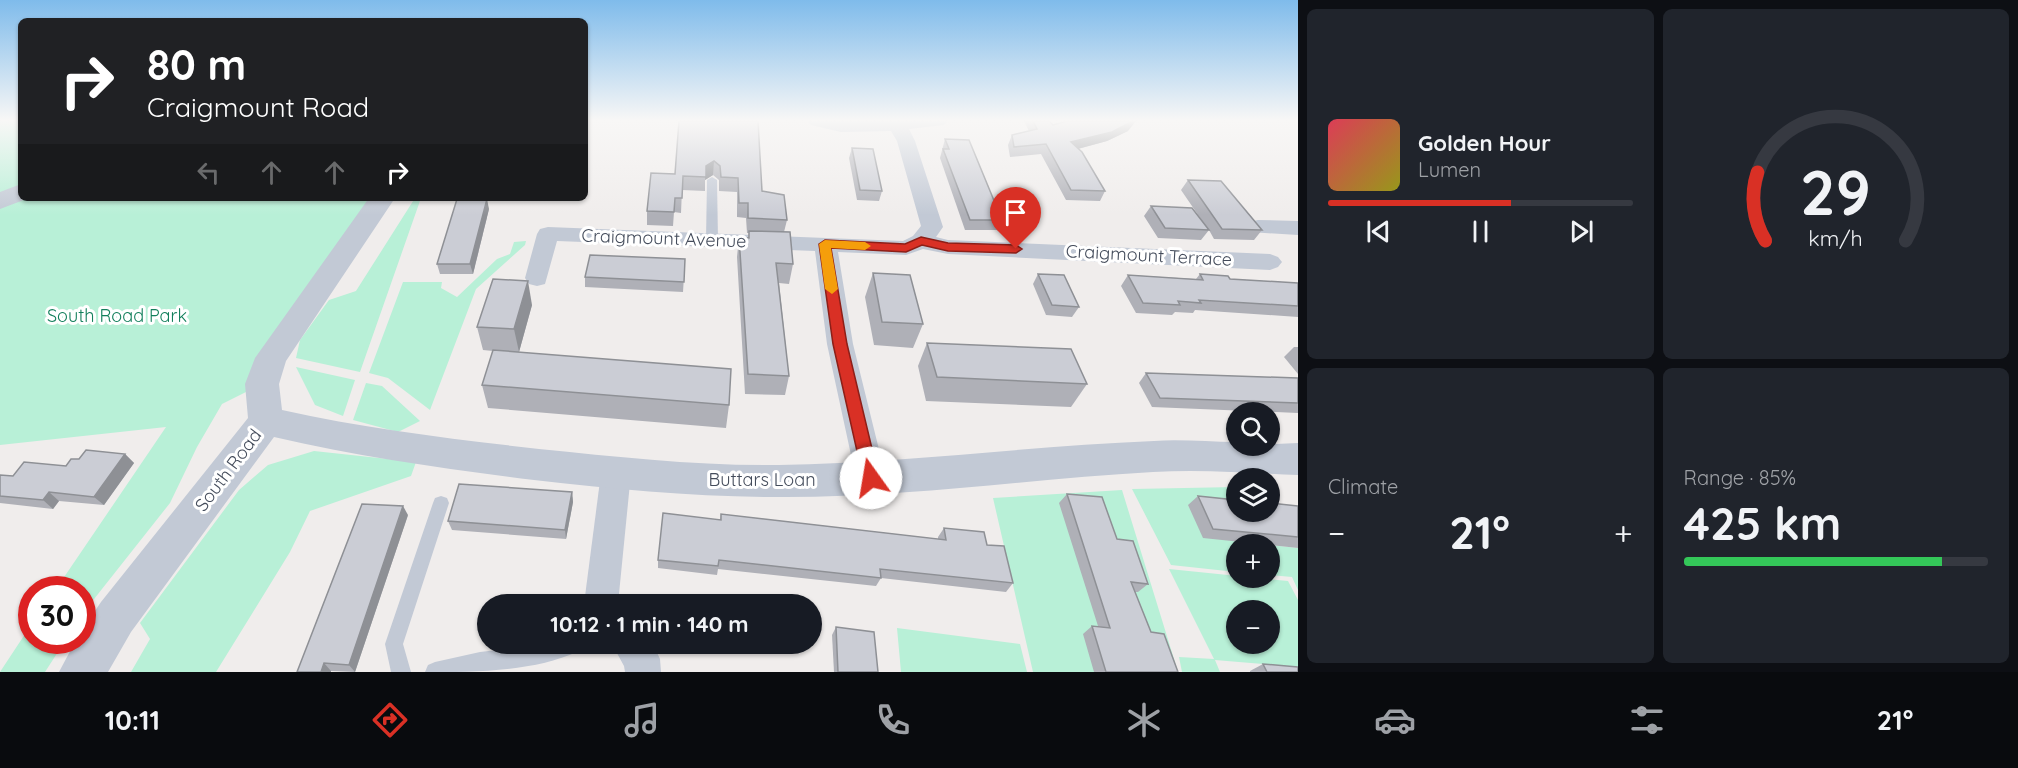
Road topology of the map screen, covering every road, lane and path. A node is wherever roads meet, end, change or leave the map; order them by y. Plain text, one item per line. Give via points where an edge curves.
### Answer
1 (909, 152) edge
2 (712, 180) edge
3 (18, 193) edge
4 (0, 201) edge
5 (380, 201) edge
6 (1258, 227) edge
7 (1290, 228) edge
8 (712, 240) junction
9 (921, 241) junction
10 (825, 244) junction
11 (1298, 246) edge
12 (1270, 262) dead end
13 (537, 278) dead end
14 (266, 421) junction
15 (1298, 459) edge
16 (616, 473) junction
17 (871, 478) junction
18 (441, 503) dead end
19 (602, 594) edge
20 (541, 654) edge
21 (638, 654) edge
22 (82, 672) edge
23 (402, 672) edge
24 (435, 672) edge
25 (643, 672) edge

1 - 9 street via 932,227
2 - 8 lane
3 - 4 street
5 - 14 street, South Road via 271,358 262,384
6 - 7 street
7 - 11 street
8 - 10 street, Craigmount Avenue
8 - 13 street, Craigmount Avenue via 548,234
9 - 10 street, Craigmount Avenue via 906,248
9 - 12 street, Craigmount Terrace via 948,247
10 - 17 street via 840,344
14 - 16 street, Buttars Loan via 420,451
14 - 22 street, South Road via 116,617
15 - 17 street, Buttars Loan via 1113,457
16 - 17 street, Buttars Loan via 743,480
16 - 19 street
18 - 23 lane via 394,644
20 - 24 lane
21 - 25 street

